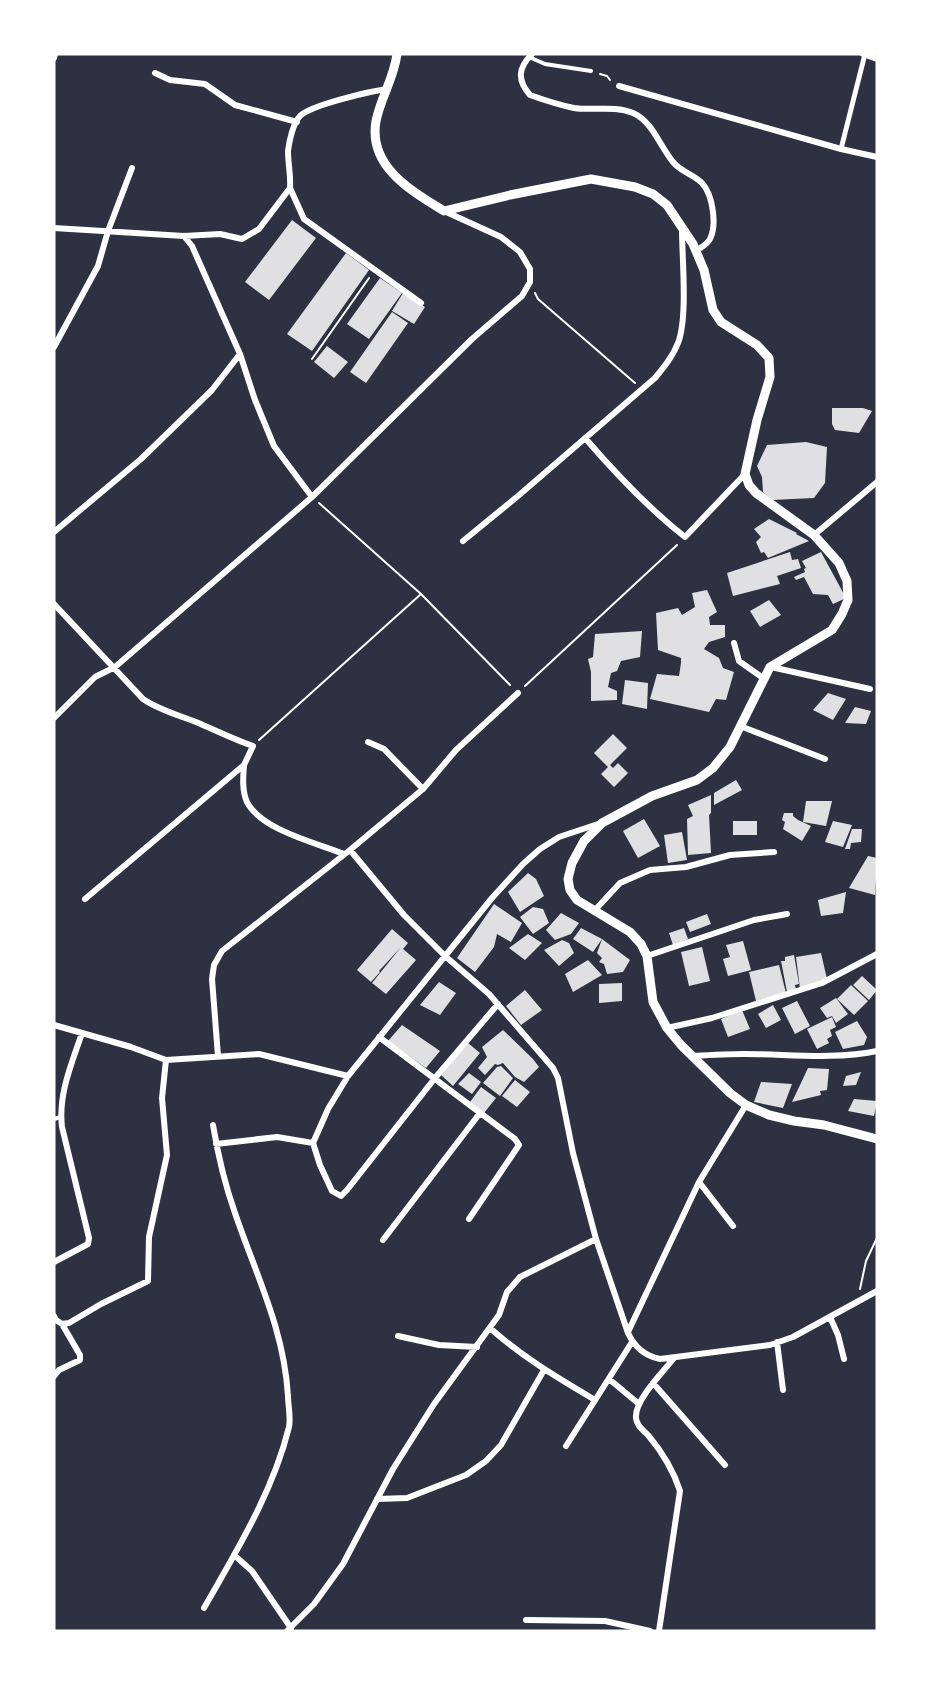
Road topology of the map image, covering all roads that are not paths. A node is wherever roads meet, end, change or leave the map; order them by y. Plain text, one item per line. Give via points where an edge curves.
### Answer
1 (397, 54) edge
2 (864, 54) edge
3 (530, 56) edge
4 (877, 59) edge
5 (591, 71) road end
6 (155, 73) dead end
7 (619, 86) road end
8 (388, 89) junction
9 (297, 122) junction
10 (841, 149) junction
11 (877, 157) edge
12 (132, 168) dead end
13 (290, 188) junction
14 (444, 211) junction
15 (54, 228) edge
16 (682, 228) junction
17 (108, 231) junction
18 (184, 236) junction
19 (696, 251) junction
20 (421, 303) dead end
21 (54, 347) edge
22 (240, 354) junction
23 (585, 438) junction
24 (745, 474) junction
25 (877, 482) edge
26 (312, 497) junction
27 (54, 531) edge
28 (814, 535) junction
29 (463, 541) dead end
30 (54, 604) edge
31 (734, 643) dead end
32 (115, 667) junction
33 (770, 667) junction
34 (763, 678) junction
35 (870, 689) dead end
36 (518, 693) road end
37 (54, 718) edge
38 (740, 726) junction
39 (368, 742) dead end
40 (825, 759) dead end
41 (244, 765) junction
42 (423, 789) junction
43 (602, 823) junction
44 (347, 852) junction
45 (774, 852) dead end
46 (85, 899) dead end
47 (595, 910) junction
48 (786, 914) dead end
49 (877, 954) edge
50 (445, 956) junction
51 (647, 956) junction
52 (498, 1004) junction
53 (54, 1025) edge
54 (668, 1028) junction
55 (82, 1033) junction
56 (379, 1037) junction
57 (877, 1051) edge
58 (218, 1056) junction
59 (693, 1056) junction
60 (166, 1060) junction
61 (348, 1076) junction
62 (435, 1078) junction
63 (746, 1105) junction
64 (480, 1113) junction
65 (57, 1118) edge
66 (213, 1125) dead end
67 (877, 1139) edge
68 (314, 1143) junction
69 (216, 1144) junction
70 (699, 1182) junction
71 (469, 1219) dead end
72 (733, 1226) dead end
73 (596, 1239) junction
74 (383, 1240) dead end
75 (54, 1262) edge
76 (877, 1291) edge
77 (54, 1316) edge
78 (830, 1317) junction
79 (62, 1324) junction
80 (490, 1328) junction
81 (628, 1333) junction
82 (398, 1336) dead end
83 (632, 1342) junction
84 (777, 1342) junction
85 (477, 1347) junction
86 (674, 1358) junction
87 (844, 1359) dead end
88 (544, 1370) junction
89 (54, 1376) edge
90 (609, 1379) junction
91 (653, 1383) junction
92 (783, 1390) dead end
93 (595, 1400) junction
94 (639, 1404) junction
95 (566, 1446) dead end
96 (724, 1465) dead end
97 (377, 1499) junction
98 (234, 1555) junction
99 (204, 1608) dead end
100 (526, 1620) dead end
101 (289, 1629) edge
102 (650, 1631) edge
103 (659, 1631) edge

1 - 8 street
2 - 4 street
2 - 10 street
3 - 5 lane via 545,64
3 - 19 street via 521,68 520,79 530,95 575,108 616,109 644,118 673,162 704,185 711,199 713,231
6 - 9 street via 170,80 205,84 235,105
7 - 10 street
8 - 9 street via 308,110
8 - 14 street via 376,122 376,142 383,160 392,175
9 - 13 street via 288,151
10 - 11 street
12 - 17 street
13 - 18 street via 259,229 249,236
13 - 20 street via 304,219
14 - 16 street via 591,179 653,194 667,205
14 - 26 street via 501,237 520,252 530,269 530,282 522,296 472,339
15 - 17 street
16 - 19 street
16 - 23 street via 683,315 679,341 655,378
17 - 18 street
17 - 21 street via 98,266
18 - 22 street
19 - 24 street via 713,310 722,322 757,345 769,358 770,377
22 - 26 street via 274,446
22 - 27 street via 212,390 141,459
23 - 24 street via 658,516 686,537
23 - 29 street
24 - 28 street via 756,493
25 - 28 street
26 - 32 street
28 - 33 street via 839,563 847,581 848,600 832,630
30 - 32 street
31 - 34 street via 739,661
32 - 37 street via 95,677
32 - 41 street via 153,706 253,746
33 - 34 street
33 - 35 street
34 - 38 street
36 - 42 street via 456,750
38 - 40 street
38 - 43 street via 713,768 696,780 652,796
39 - 42 street via 384,749
41 - 44 street via 243,789 257,815 277,827
41 - 46 street
42 - 44 street
43 - 47 street via 584,841 567,879 578,900
43 - 50 street via 559,837 540,849 492,898
44 - 50 street
44 - 58 street via 222,951 213,965
45 - 47 street via 729,855 686,867 650,870 620,883
47 - 51 street via 630,932
48 - 51 street via 754,920
49 - 54 street via 822,983
50 - 52 street
50 - 56 street
51 - 54 street via 653,1002
52 - 62 street
52 - 73 street via 558,1078
53 - 55 street
54 - 59 street
55 - 60 street
55 - 65 street
56 - 61 street
56 - 62 street
57 - 59 street via 858,1055
58 - 60 street
58 - 61 street via 259,1054
59 - 63 street
60 - 79 street via 162,1098 167,1155 149,1237 148,1281
61 - 68 street
62 - 64 street
62 - 68 street via 340,1196 332,1191
63 - 67 street via 769,1115
63 - 70 street
64 - 71 street via 519,1145
64 - 74 street
65 - 75 street via 89,1238 88,1244
66 - 69 street
68 - 69 street via 277,1137
69 - 98 street via 235,1214 267,1296 281,1348 289,1425 269,1487
70 - 72 street
70 - 81 street
73 - 80 street via 520,1277 507,1292
73 - 81 street
76 - 78 street
77 - 79 street
78 - 84 street
78 - 87 street
79 - 89 street via 80,1360
80 - 85 street
80 - 88 street
81 - 83 street
82 - 85 street via 439,1346
83 - 86 street via 650,1357
83 - 90 street
84 - 86 street
84 - 92 street
85 - 97 street via 434,1404
86 - 91 street
88 - 93 street
88 - 97 street via 501,1445 486,1461 466,1475 407,1498
90 - 93 street
90 - 94 street
91 - 94 street
91 - 96 street
93 - 95 street
94 - 103 street via 635,1417 639,1426 673,1470 680,1491
97 - 101 street via 343,1564 314,1604
98 - 99 street
98 - 101 street via 252,1571
100 - 102 street via 606,1620

